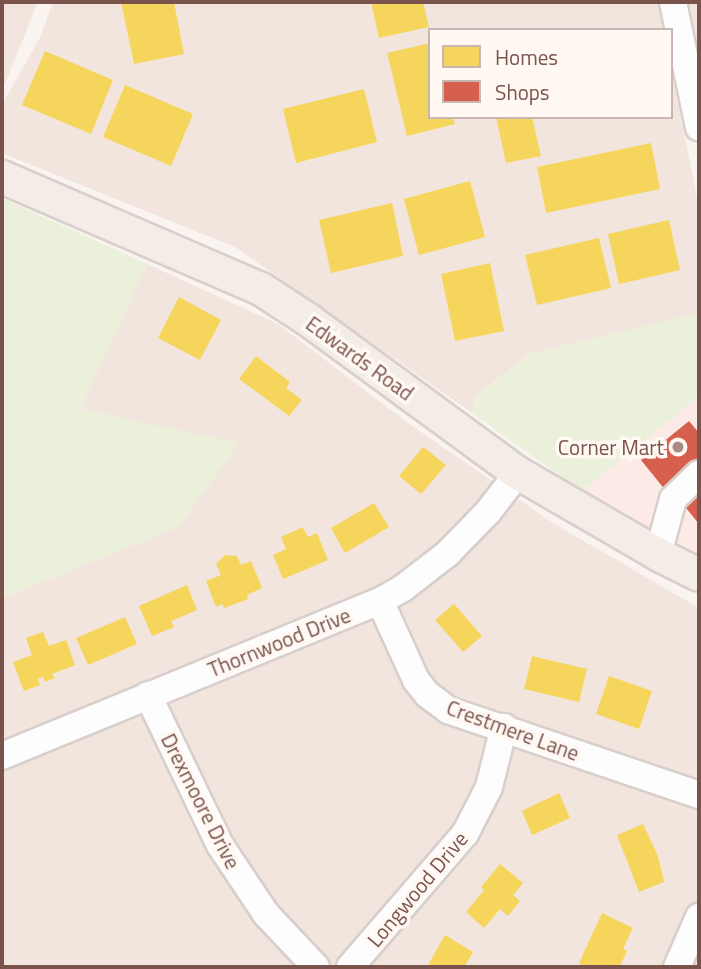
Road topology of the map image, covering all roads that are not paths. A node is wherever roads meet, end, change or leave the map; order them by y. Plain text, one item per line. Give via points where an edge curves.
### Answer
1 (673, 2) edge
2 (699, 127) edge
3 (2, 177) edge
4 (518, 472) junction
5 (699, 474) edge
6 (657, 554) junction
7 (699, 575) edge
8 (380, 601) junction
9 (148, 695) junction
10 (504, 727) junction
11 (2, 756) edge
12 (699, 795) edge
13 (698, 924) edge
14 (316, 967) edge
15 (350, 967) edge
16 (677, 967) edge

1 - 2 street
3 - 4 main road, Edwards Road via 261,289
4 - 6 main road, Edwards Road
4 - 8 street, Thornwood Drive via 488,512 447,554
5 - 6 street via 673,499
6 - 7 main road, Edwards Road
8 - 9 street, Thornwood Drive
8 - 10 street, Crestmere Lane via 416,680 427,694 464,717
9 - 11 street, Thornwood Drive
9 - 14 street, Drexmoore Drive via 220,845 266,914
10 - 12 street, Crestmere Lane
10 - 15 street, Longwood Drive via 489,787 464,834
13 - 16 street

